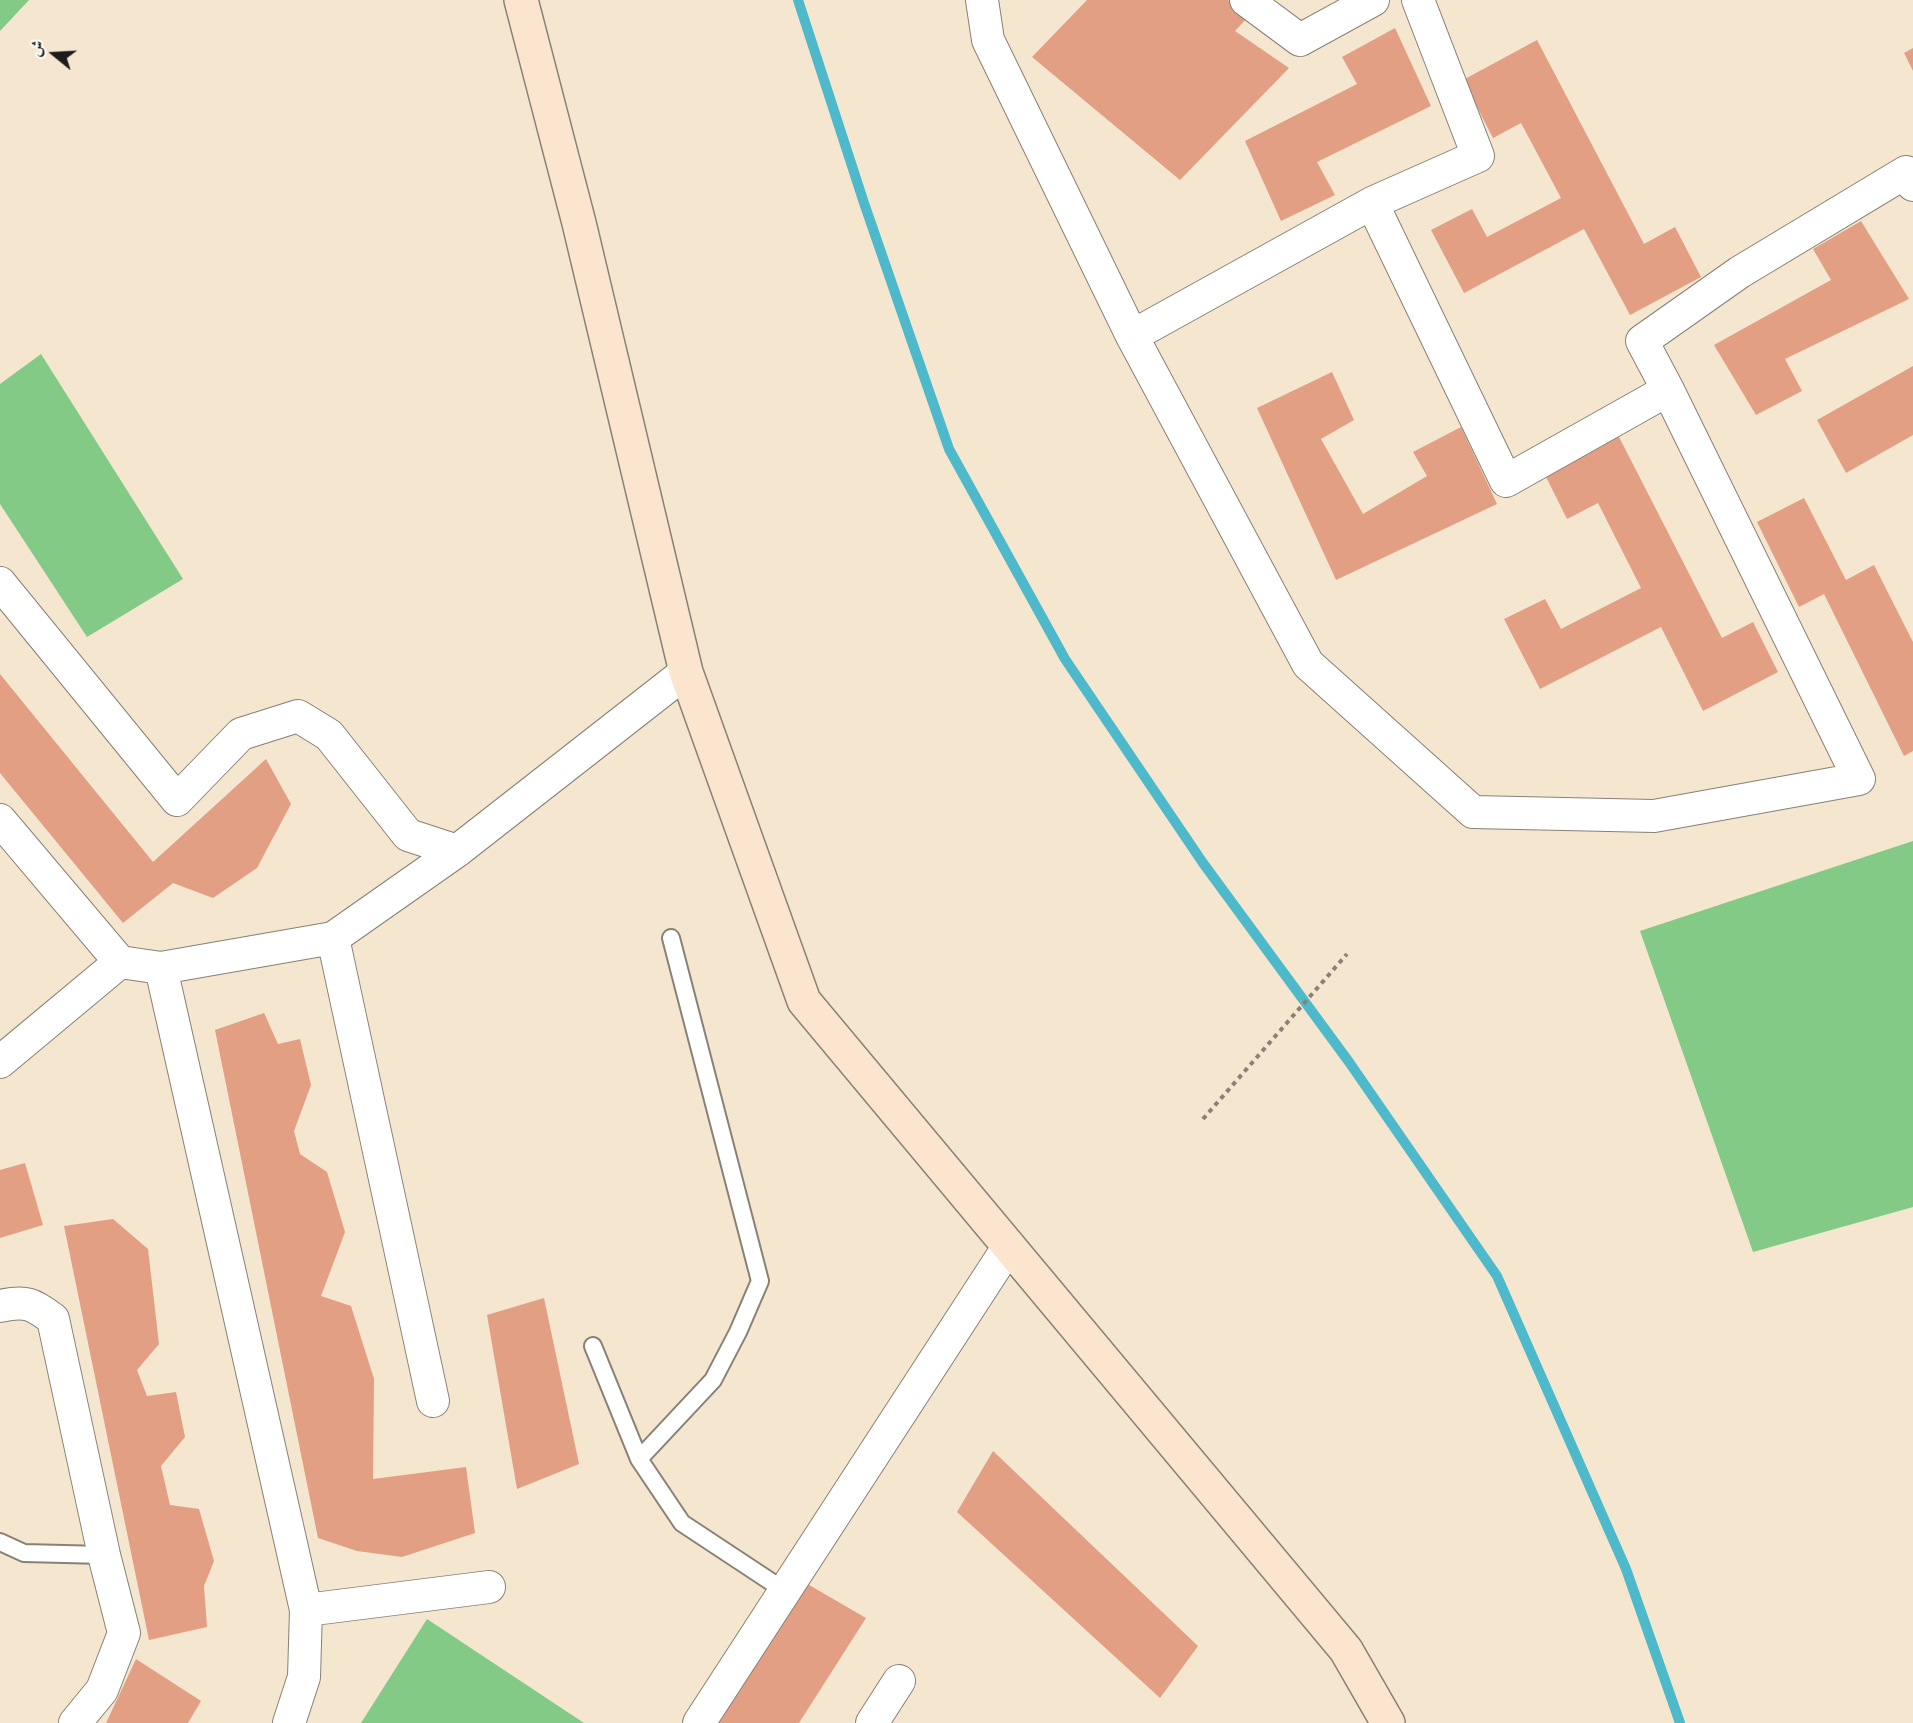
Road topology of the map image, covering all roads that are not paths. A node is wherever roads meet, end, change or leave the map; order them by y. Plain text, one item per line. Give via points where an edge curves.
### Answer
1 (521, 0) edge
2 (982, 0) edge
3 (1246, 0) edge
4 (1373, 0) edge
5 (1418, 0) edge
6 (1913, 186) edge
7 (1372, 203) junction
8 (1132, 336) junction
9 (1668, 390) junction
10 (0, 583) edge
11 (686, 672) junction
12 (0, 820) edge
13 (457, 851) junction
14 (333, 938) junction
15 (671, 938) dead end
16 (120, 962) junction
17 (161, 968) junction
18 (0, 1062) edge
19 (1010, 1246) junction
20 (0, 1306) edge
21 (593, 1346) dead end
22 (433, 1401) dead end
23 (639, 1460) junction
24 (0, 1542) edge
25 (104, 1555) junction
26 (489, 1587) dead end
27 (785, 1591) junction
28 (306, 1610) junction
29 (899, 1681) dead end
30 (75, 1723) edge
31 (289, 1723) edge
32 (699, 1723) edge
33 (872, 1723) edge
34 (1388, 1723) edge

1 - 11 main road via 579,223
2 - 8 street via 988,40
3 - 4 street via 1300,40
5 - 7 street via 1478,156
6 - 9 street via 1906,172 1740,272 1642,341
7 - 8 street
7 - 9 street via 1506,481
8 - 9 street via 1308,664 1473,812 1654,816 1859,779
10 - 13 street via 177,800 241,734 298,716 329,735 408,835
11 - 13 street
11 - 19 main road via 804,1001
12 - 16 street
13 - 14 street
14 - 17 street
14 - 22 street
15 - 23 lane via 760,1281 713,1380
16 - 17 street
16 - 18 street
17 - 28 street
19 - 27 street
19 - 34 main road via 1346,1650
20 - 25 street via 33,1304 53,1319
21 - 23 lane
23 - 27 lane via 682,1523
24 - 25 lane via 24,1553
25 - 30 street via 124,1633 102,1690
26 - 28 street
27 - 32 street
28 - 31 street via 304,1677
29 - 33 street

